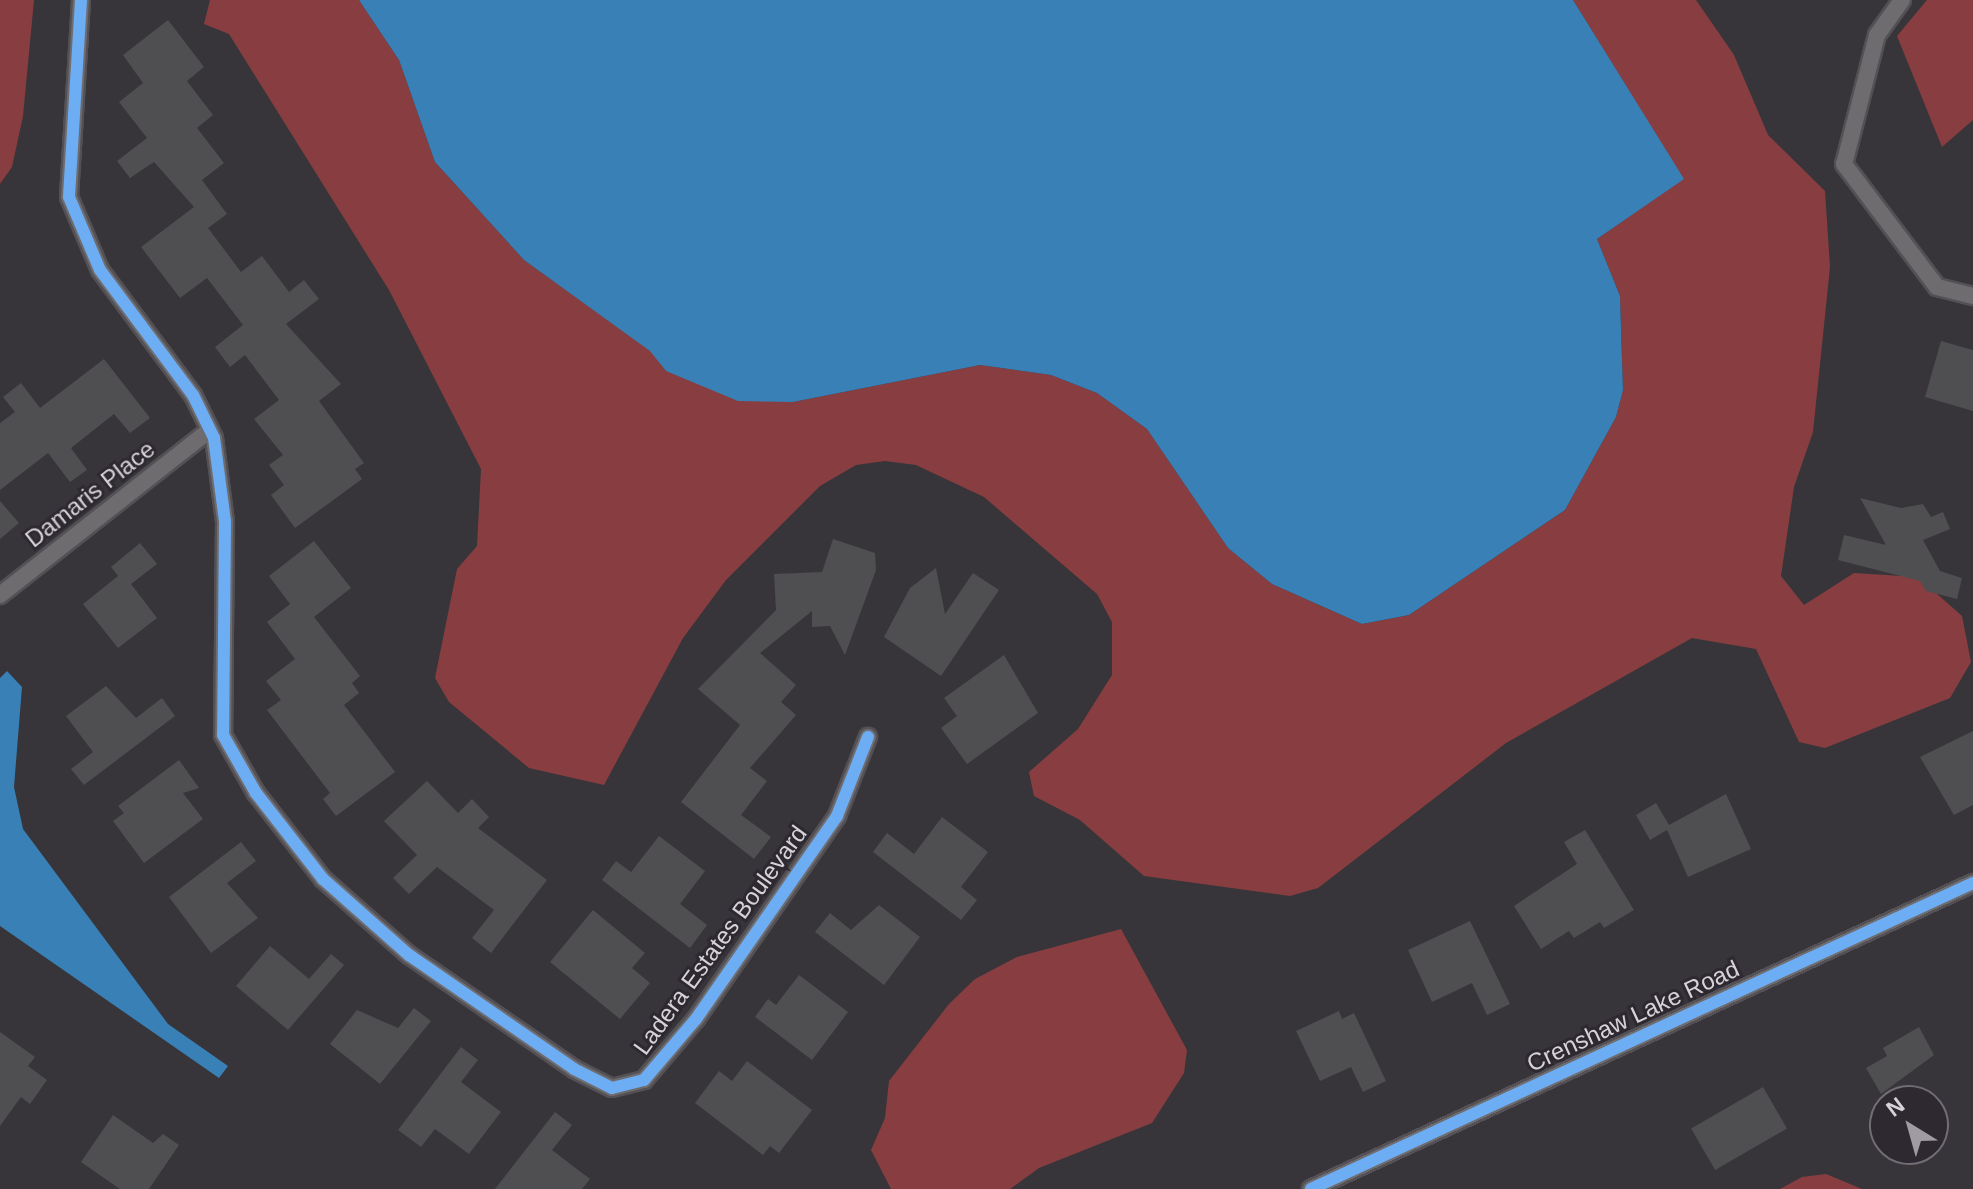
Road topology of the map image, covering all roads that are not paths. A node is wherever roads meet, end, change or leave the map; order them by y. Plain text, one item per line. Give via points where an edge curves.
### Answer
1 (81, 0) edge
2 (1902, 0) edge
3 (1973, 296) edge
4 (210, 430) junction
5 (0, 595) edge
6 (868, 737) dead end
7 (1973, 883) edge
8 (1311, 1189) edge

1 - 4 street, Ladera Estates Boulevard via 69,197 100,270 193,395
2 - 3 street via 1877,35 1844,164 1937,287
4 - 5 street, Damaris Place
4 - 6 street, Ladera Estates Boulevard via 225,521 223,735 256,793 323,879 409,955 612,1088 644,1080 696,1019 837,816
7 - 8 street, Crenshaw Lake Road

